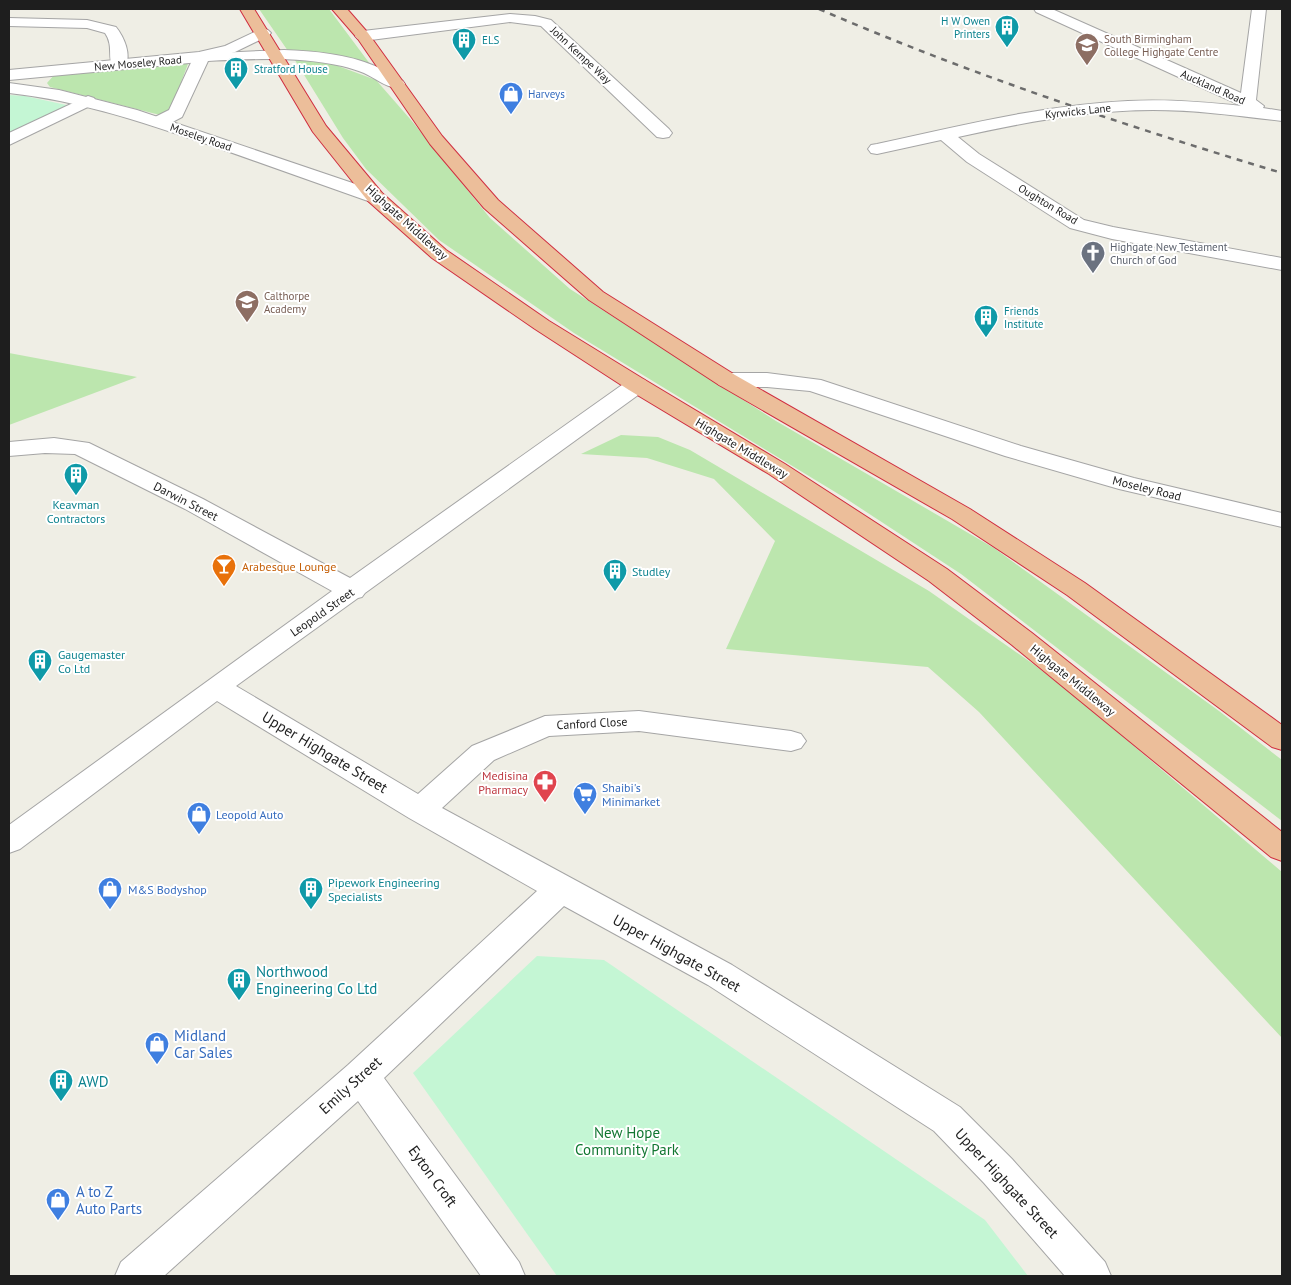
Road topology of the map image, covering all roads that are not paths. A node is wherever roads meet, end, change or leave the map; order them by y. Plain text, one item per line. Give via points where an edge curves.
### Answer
1 (247, 9) edge
2 (339, 9) edge
3 (1042, 9) edge
4 (1259, 9) edge
5 (9, 22) edge
6 (263, 33) junction
7 (363, 36) junction
8 (274, 55) junction
9 (200, 57) junction
10 (119, 64) junction
11 (39, 73) junction
12 (9, 76) edge
13 (397, 84) junction
14 (16, 88) edge
15 (88, 101) junction
16 (1248, 102) junction
17 (1279, 116) edge
18 (159, 122) junction
19 (663, 133) dead end
20 (945, 135) junction
21 (9, 140) edge
22 (877, 149) dead end
23 (375, 197) junction
24 (1282, 264) edge
25 (727, 380) junction
26 (637, 385) junction
27 (9, 449) edge
28 (1282, 520) edge
29 (353, 591) junction
30 (216, 687) junction
31 (791, 740) dead end
32 (1282, 740) edge
33 (420, 810) junction
34 (9, 841) edge
35 (1282, 850) edge
36 (561, 889) junction
37 (361, 1076) junction
38 (135, 1276) edge
39 (505, 1276) edge
40 (1091, 1276) edge

1 - 6 highway, Highgate Middleway
2 - 7 highway
3 - 16 street, Auckland Road
4 - 16 street
5 - 10 street via 87,24 111,30 118,41
6 - 8 highway, Highgate Middleway
6 - 9 street, New Moseley Road via 230,49
7 - 13 highway
7 - 19 street, John Kempe Way via 510,18 546,23
8 - 9 street
8 - 13 street via 305,54 345,61
8 - 23 highway, Highgate Middleway via 319,128
9 - 10 street, New Moseley Road
9 - 18 street via 176,113
10 - 11 street, New Moseley Road
11 - 12 street, New Moseley Road
11 - 14 street, Moseley Road
13 - 25 highway via 436,140 491,204 522,233 596,296
14 - 15 street, Moseley Road
15 - 18 street, Moseley Road
15 - 21 street
16 - 17 street, Auckland Road
17 - 20 street, Kyrwicks Lane via 1210,108 1109,107 1033,116
18 - 23 street, Moseley Road
20 - 22 street, Kyrwicks Lane
20 - 24 street, Oughton Road via 973,158 1077,224
23 - 26 highway, Highgate Middleway via 439,254
25 - 28 street, Moseley Road via 813,385 1013,451 1128,484
25 - 32 highway via 969,519 1076,588
26 - 29 street, Leopold Street
26 - 35 highway, Highgate Middleway via 777,469 938,575
27 - 29 street, Darwin Street via 31,445 81,448 194,504
29 - 30 street, Leopold Street
30 - 33 street, Upper Highgate Street
30 - 34 street, Leopold Street
31 - 33 street, Canford Close via 638,721 545,726 483,753
33 - 36 street, Upper Highgate Street
36 - 37 street, Emily Street
36 - 40 street, Upper Highgate Street via 720,975 947,1119
37 - 38 street, Emily Street
37 - 39 street, Eyton Croft

